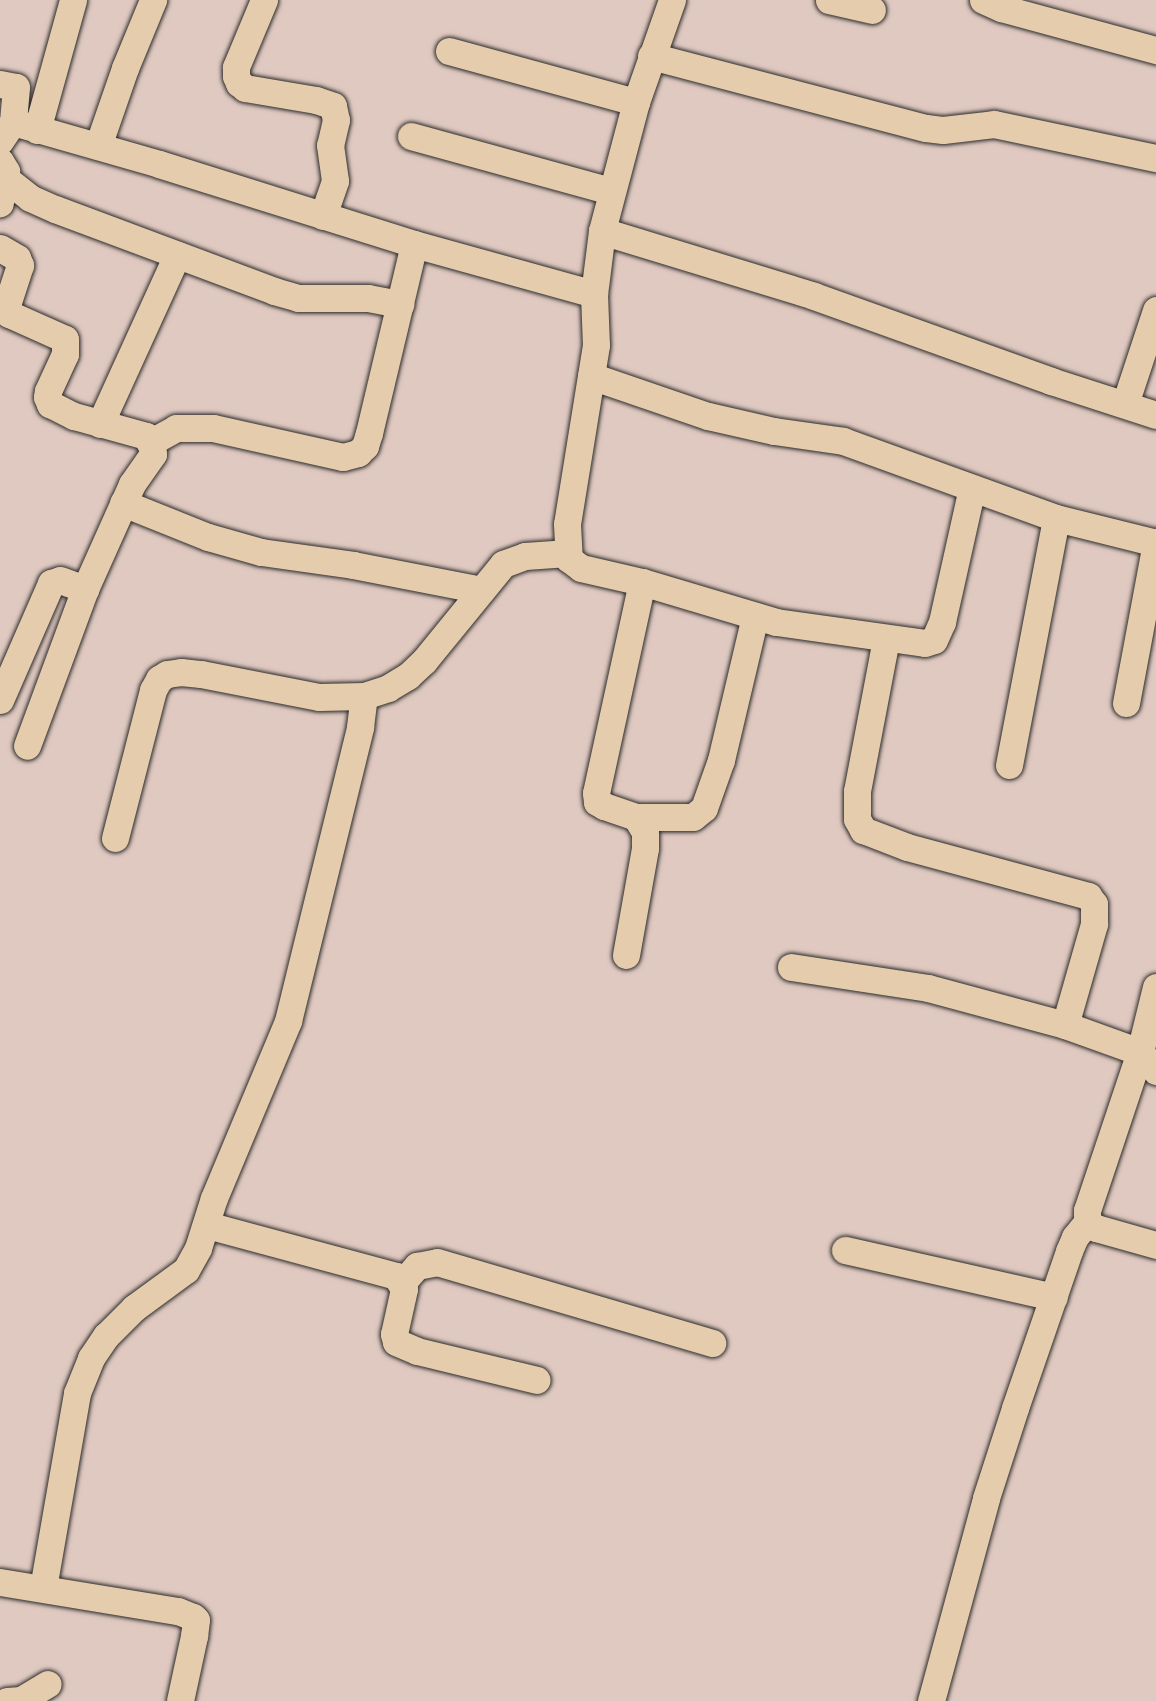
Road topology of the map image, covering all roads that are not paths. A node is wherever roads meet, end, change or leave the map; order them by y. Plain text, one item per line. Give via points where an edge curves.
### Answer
1 (73, 0) edge
2 (153, 0) edge
3 (264, 0) edge
4 (672, 0) edge
5 (829, 0) edge
6 (983, 0) edge
7 (872, 10) dead end
8 (1156, 50) edge
9 (449, 51) dead end
10 (651, 56) junction
11 (0, 84) edge
12 (636, 102) junction
13 (17, 131) edge
14 (411, 136) dead end
15 (98, 146) junction
16 (1156, 158) edge
17 (2, 181) edge
18 (611, 191) junction
19 (323, 216) junction
20 (602, 231) junction
21 (414, 244) junction
22 (0, 248) edge
23 (177, 255) junction
24 (594, 294) junction
25 (400, 304) junction
26 (1156, 310) edge
27 (591, 376) junction
28 (1125, 404) junction
29 (1156, 415) edge
30 (100, 424) junction
31 (150, 442) junction
32 (972, 488) junction
33 (123, 503) junction
34 (1056, 518) junction
35 (1156, 542) edge
36 (568, 553) junction
37 (642, 582) junction
38 (86, 589) junction
39 (482, 590) junction
40 (755, 616) junction
41 (886, 639) junction
42 (364, 696) junction
43 (0, 699) edge
44 (1126, 703) dead end
45 (27, 746) dead end
46 (1009, 765) dead end
47 (636, 817) junction
48 (115, 838) dead end
49 (626, 955) dead end
50 (791, 967) dead end
51 (1156, 987) edge
52 (1065, 1025) junction
53 (1148, 1062) edge
54 (1087, 1222) junction
55 (207, 1225) junction
56 (1156, 1245) edge
57 (845, 1250) dead end
58 (402, 1283) junction
59 (1054, 1297) junction
60 (712, 1343) dead end
61 (537, 1380) dead end
62 (0, 1582) edge
63 (43, 1588) junction
64 (48, 1684) dead end
65 (7, 1701) edge
66 (180, 1701) edge
67 (931, 1701) edge

1 - 13 street
2 - 15 street
3 - 19 street via 236,67 236,76 244,88 333,106 336,120 330,145 335,181
4 - 10 street
5 - 7 street
6 - 8 street
9 - 12 street
10 - 12 street
10 - 16 street via 926,129 994,124
11 - 13 street via 16,87
12 - 18 street
13 - 15 street
14 - 18 street
15 - 19 street
17 - 23 street via 55,209
18 - 20 street
19 - 21 street
20 - 24 street
20 - 28 street via 814,296
21 - 24 street
21 - 25 street
22 - 30 street via 17,258 20,265 6,308 9,314 65,339 65,354 48,391 50,404
23 - 25 street via 298,298 368,298
23 - 30 street
24 - 27 street via 596,345
25 - 31 street via 369,433 358,453 344,457 213,428 176,428
26 - 28 street
27 - 32 street via 708,416 843,441
27 - 36 street via 567,524
28 - 29 street
30 - 31 street via 146,436
31 - 33 street via 153,454
32 - 34 street
32 - 41 street via 942,622 934,640 925,643
33 - 38 street
33 - 39 street via 208,537 261,552
34 - 35 street
34 - 46 street
35 - 44 street
36 - 37 street via 569,559 581,568
36 - 39 street via 514,558 503,564
37 - 40 street
37 - 47 street via 596,793 597,802
38 - 43 street via 60,580 51,583
38 - 45 street
39 - 42 street via 408,676
40 - 41 street
40 - 47 street via 721,760 704,808 693,817
41 - 52 street via 856,791 857,819 863,830 908,847 1088,896 1094,904 1094,924
42 - 48 street via 319,697 201,674 167,674 153,690
42 - 55 street via 360,727 288,1021 214,1198
47 - 49 street via 645,832 645,848
50 - 52 street via 928,988
51 - 53 street
52 - 53 street
53 - 54 street via 1087,1210
54 - 56 street
54 - 59 street via 1075,1237
55 - 58 street via 396,1276
55 - 63 street via 186,1270 134,1308 91,1358 77,1393
57 - 59 street
58 - 60 street via 417,1266 437,1262
58 - 61 street via 396,1342 417,1351
59 - 67 street via 986,1498
62 - 63 street
63 - 66 street via 178,1611 193,1617 194,1636
64 - 65 street via 21,1700

